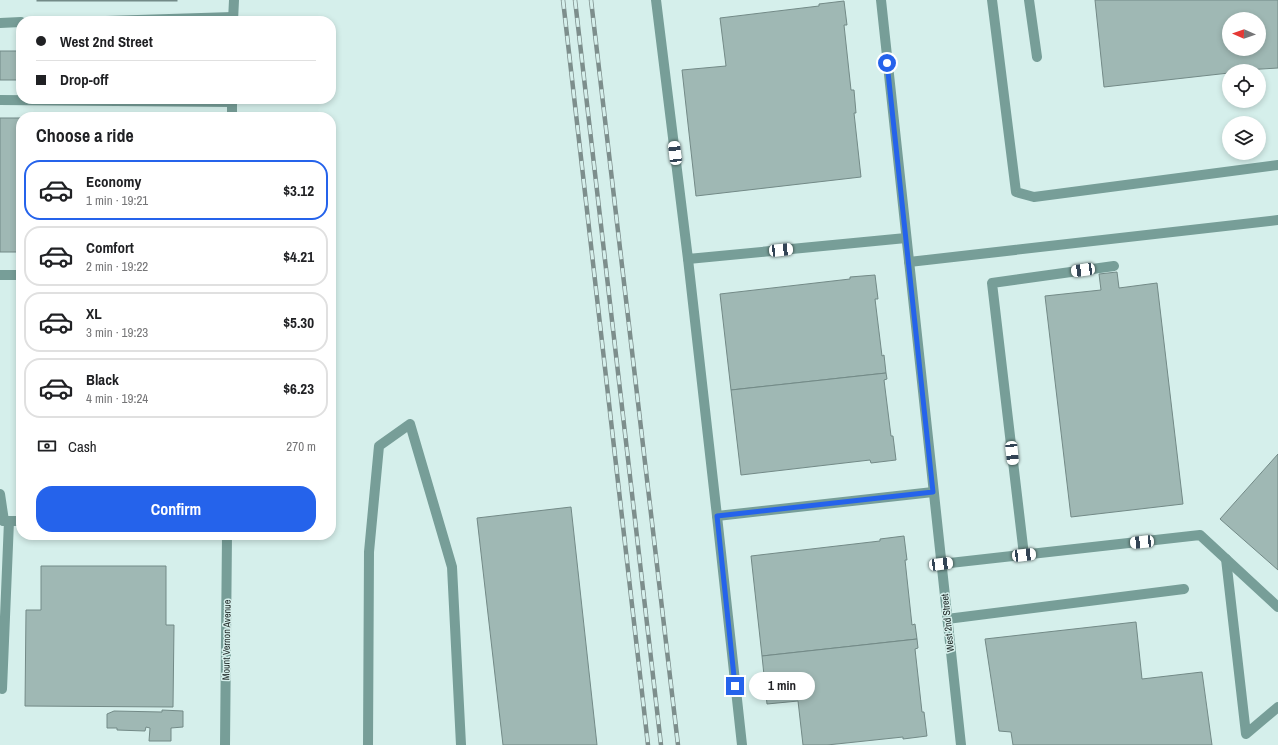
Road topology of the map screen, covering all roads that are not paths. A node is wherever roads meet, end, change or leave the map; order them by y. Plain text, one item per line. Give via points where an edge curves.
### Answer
1 (234, 0) edge
2 (656, 0) edge
3 (881, 0) edge
4 (992, 0) edge
5 (1029, 0) edge
6 (233, 16) edge
7 (16, 22) edge
8 (0, 23) edge
9 (1036, 57) dead end
10 (0, 100) edge
11 (16, 100) edge
12 (1278, 165) edge
13 (1278, 220) edge
14 (906, 238) junction
15 (688, 260) junction
16 (909, 262) junction
17 (1114, 266) dead end
18 (0, 275) edge
19 (16, 275) edge
20 (933, 492) junction
21 (0, 494) edge
22 (717, 516) junction
23 (4, 521) edge
24 (16, 521) edge
25 (227, 540) edge
26 (1024, 555) junction
27 (1226, 559) junction
28 (941, 564) junction
29 (1184, 589) dead end
30 (1278, 607) edge
31 (947, 619) junction
32 (2, 689) dead end
33 (1278, 707) edge
34 (225, 745) edge
35 (368, 745) edge
36 (461, 745) edge
37 (742, 745) edge
38 (961, 745) edge

1 - 6 street
2 - 15 street
3 - 14 street, West 2nd Street
4 - 12 street via 1016,192 1034,196
5 - 9 street
7 - 8 street
10 - 11 street
13 - 16 street
14 - 15 street
14 - 16 street, West 2nd Street
15 - 22 street
16 - 20 street, West 2nd Street
17 - 26 street via 992,283
18 - 19 street
20 - 22 street
20 - 28 street, West 2nd Street
21 - 23 street
22 - 37 street
23 - 24 street
23 - 32 street
25 - 34 street, Mount Vernon Avenue
26 - 27 street via 1200,535
26 - 28 street
27 - 30 street
27 - 33 street via 1246,734
28 - 31 street, West 2nd Street
29 - 31 street
31 - 38 street, West 2nd Street
35 - 36 street via 368,552 379,446 410,424 452,568

